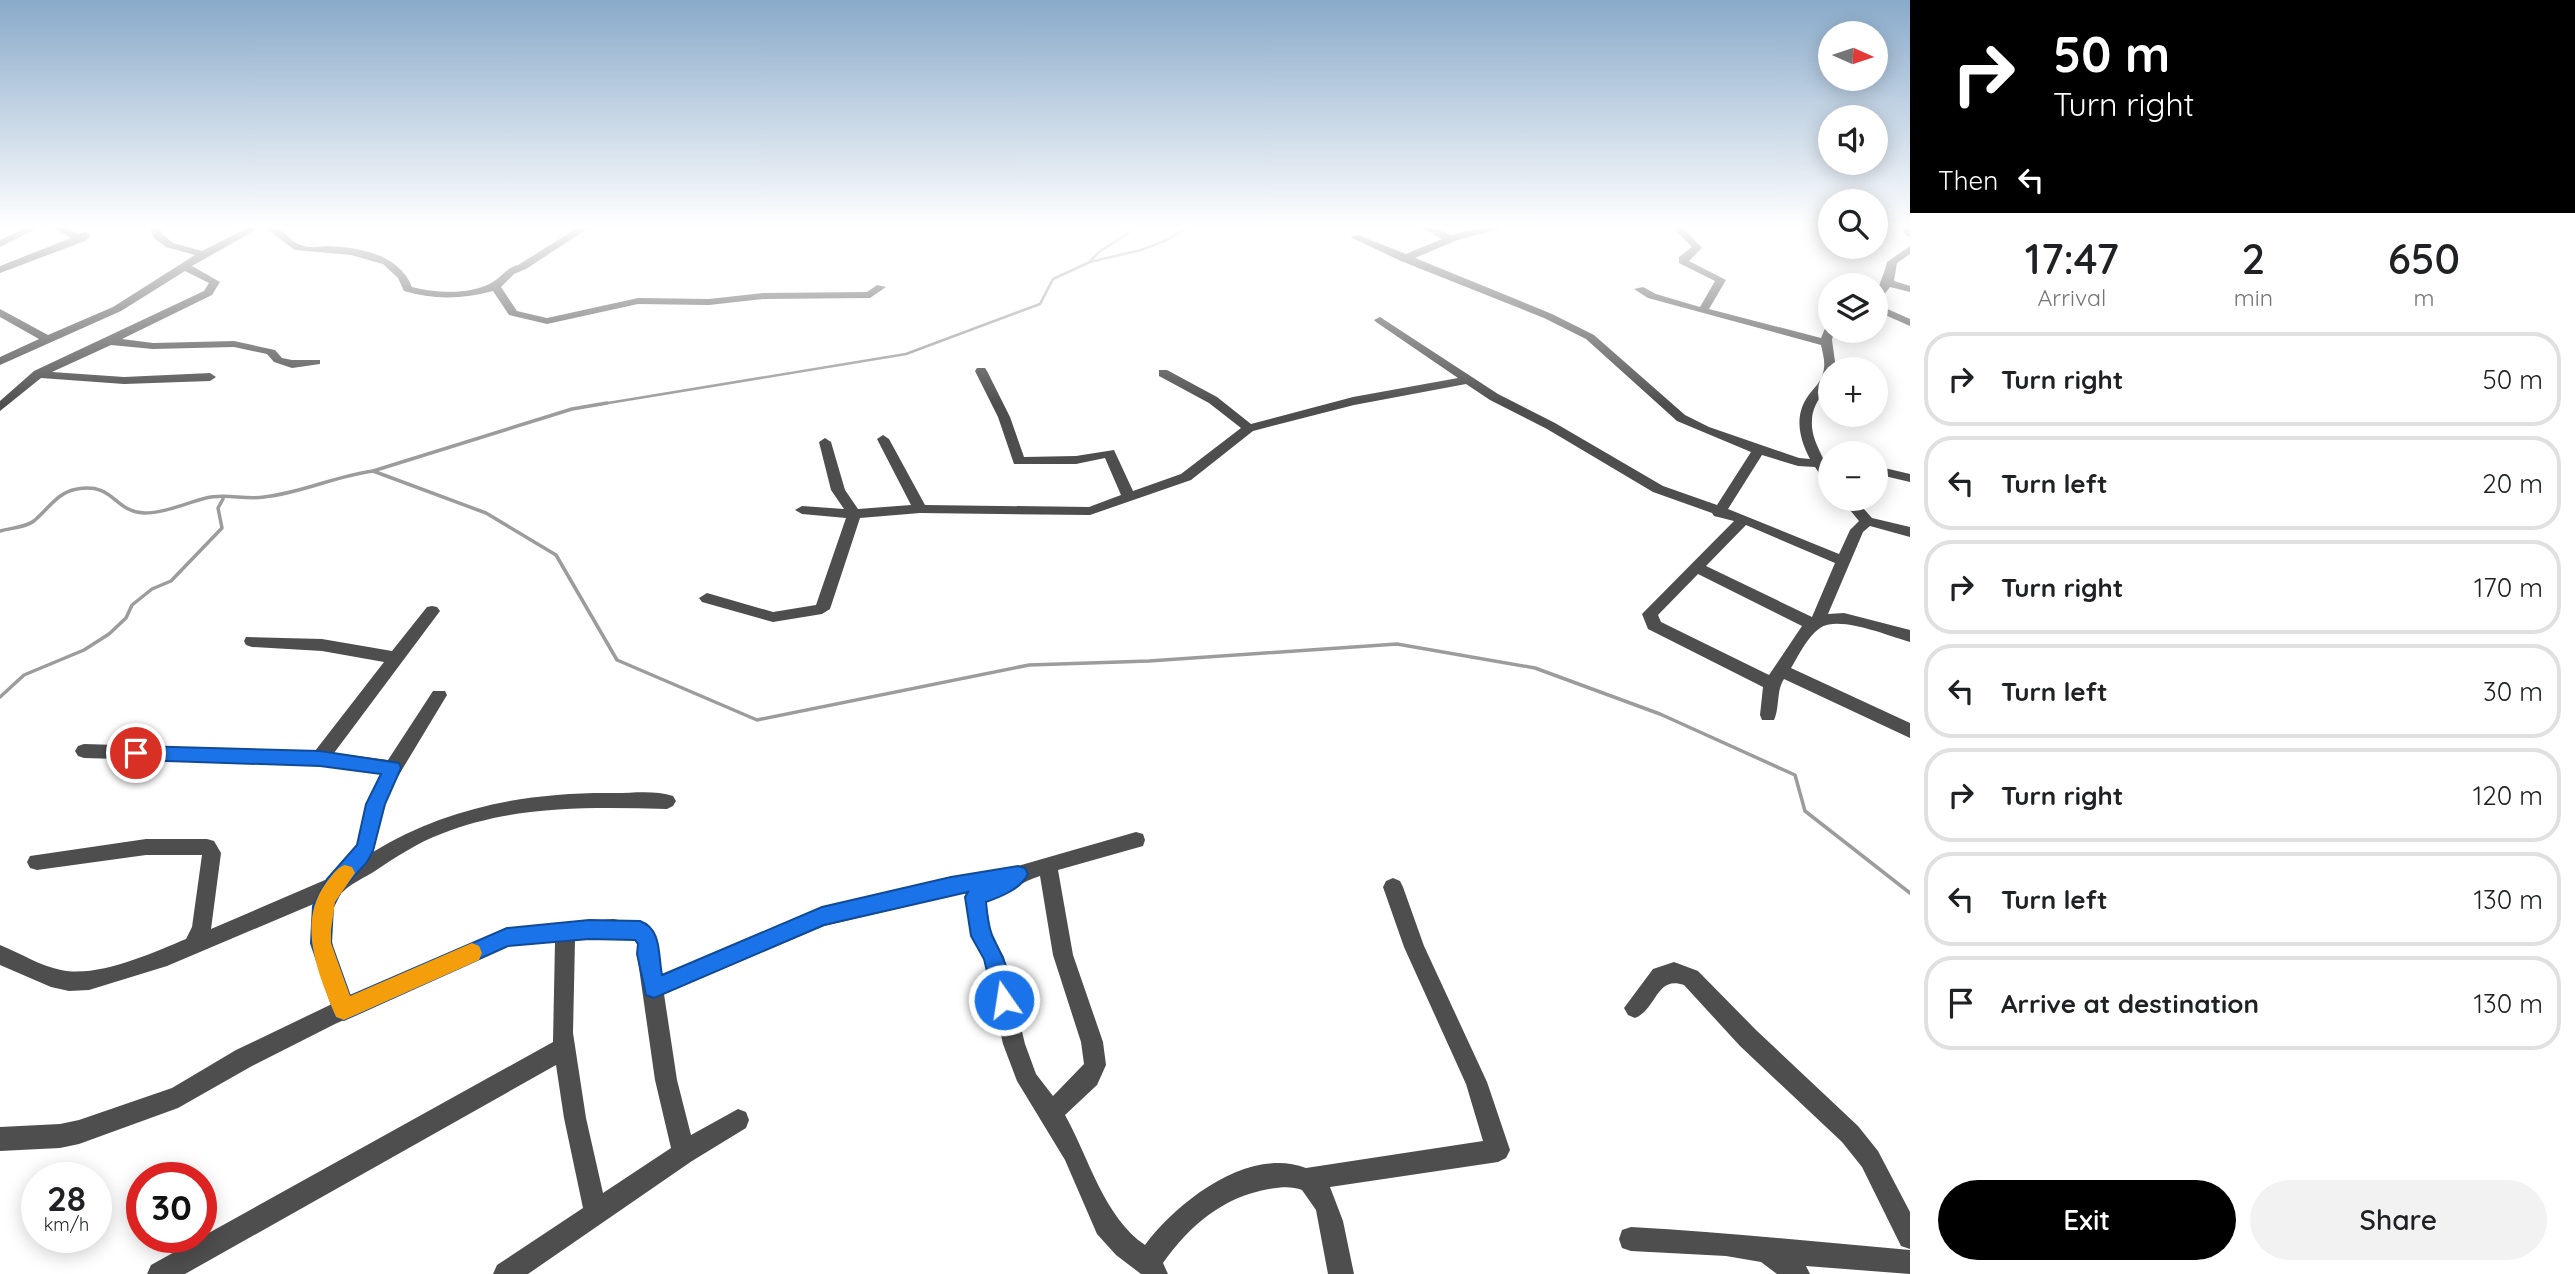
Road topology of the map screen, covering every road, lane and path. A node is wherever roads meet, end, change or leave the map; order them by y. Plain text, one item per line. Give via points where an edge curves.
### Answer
1 (154, 286) edge
2 (213, 286) edge
3 (407, 286) edge
4 (494, 286) edge
5 (495, 286) edge
6 (1474, 286) edge
7 (1717, 286) edge
8 (881, 288) dead end
9 (1639, 289) dead end
10 (1703, 311) junction
11 (0, 312) edge
12 (1888, 313) edge
13 (1380, 320) dead end
14 (1910, 323) edge
15 (48, 340) junction
16 (109, 341) junction
17 (1818, 341) edge
18 (1825, 343) edge
19 (0, 362) edge
20 (316, 362) dead end
21 (981, 371) dead end
22 (1163, 373) dead end
23 (38, 374) junction
24 (211, 377) dead end
25 (1467, 380) junction
26 (0, 407) edge
27 (1249, 428) junction
28 (883, 439) dead end
29 (825, 442) dead end
30 (1759, 450) junction
31 (1818, 455) edge
32 (1818, 462) edge
33 (1888, 473) edge
34 (1910, 478) edge
35 (1129, 498) junction
36 (920, 509) junction
37 (802, 510) dead end
38 (1858, 511) edge
39 (1719, 513) junction
40 (854, 514) junction
41 (1744, 519) junction
42 (1867, 521) junction
43 (1910, 532) edge
44 (1843, 561) junction
45 (1695, 567) junction
46 (707, 597) dead end
47 (432, 611) dead end
48 (1815, 623) junction
49 (1910, 636) edge
50 (252, 641) dead end
51 (396, 658) junction
52 (1777, 677) junction
53 (439, 695) dead end
54 (1768, 715) dead end
55 (1910, 731) edge
56 (84, 751) dead end
57 (320, 758) junction
58 (393, 768) junction
59 (667, 801) dead end
60 (1136, 840) dead end
61 (37, 862) dead end
62 (1048, 867) junction
63 (1018, 874) junction
64 (334, 885) junction
65 (1393, 887) dead end
66 (565, 931) junction
67 (194, 945) junction
68 (0, 956) edge
69 (654, 988) junction
70 (1635, 1008) dead end
71 (344, 1009) junction
72 (564, 1048) junction
73 (1051, 1113) junction
74 (738, 1120) dead end
75 (0, 1139) edge
76 (684, 1153) junction
77 (1307, 1179) junction
78 (596, 1213) junction
79 (1910, 1237) edge
80 (1631, 1239) dead end
81 (1766, 1250) junction
82 (1910, 1262) edge
83 (1151, 1268) edge
84 (160, 1274) edge
85 (506, 1274) edge
86 (1340, 1274) edge
87 (1797, 1274) edge

1 - 15 street
2 - 16 street via 193,302
3 - 4 street via 418,293
5 - 8 street via 513,313 547,321 638,301 870,295
6 - 30 street via 1590,337 1681,418
7 - 10 street
9 - 10 street
10 - 17 street
11 - 15 street
12 - 14 street
13 - 25 street
15 - 19 street
16 - 20 street via 153,346 234,344 271,352 278,360
16 - 23 street
18 - 31 street via 1831,363 1829,379 1811,400 1805,424
21 - 35 street via 1019,461 1076,460 1109,453
22 - 27 street via 1213,400
23 - 24 street via 100,381
23 - 26 street
25 - 27 street via 1353,401
25 - 39 street via 1658,489
27 - 35 street via 1186,477
28 - 36 street
29 - 40 street via 838,490
30 - 32 street via 1798,462
30 - 39 street
33 - 34 street
35 - 36 street via 1090,511
36 - 40 street
37 - 40 street
38 - 42 street
39 - 41 street
40 - 46 street via 821,609 773,617
41 - 44 street
41 - 45 street
42 - 43 street
42 - 44 street via 1857,530
44 - 48 street
45 - 48 street
45 - 52 street via 1650,614 1654,625
47 - 51 street
48 - 49 street via 1844,618
48 - 52 street
50 - 51 street via 322,645
51 - 57 street
52 - 54 street
52 - 55 street
53 - 58 street
56 - 57 street
57 - 58 street
58 - 64 street via 375,804 361,857
59 - 64 street via 575,799 511,805 432,829
60 - 62 street
61 - 67 street via 146,847 207,847 212,853 205,914
62 - 63 street
62 - 73 street via 1063,955 1092,1042 1095,1065 1089,1077
63 - 69 street via 822,916
63 - 73 street via 975,897 981,936 994,957 1014,1044 1028,1081
64 - 67 street
64 - 71 street via 323,906 321,943
65 - 77 street via 1414,947 1476,1082 1498,1150
66 - 69 street via 640,930 648,941
66 - 71 street via 507,937
66 - 72 street
67 - 68 street via 117,972 72,981 52,978
69 - 76 street via 666,1080
70 - 79 street via 1660,976 1674,972 1691,978 1850,1135 1870,1160
71 - 75 street via 244,1058 178,1097 79,1132
72 - 78 street
72 - 84 street
73 - 83 street via 1106,1225
74 - 76 street
76 - 78 street
77 - 83 street via 1288,1175 1249,1179 1210,1198 1170,1230
77 - 86 street via 1319,1190 1330,1217
78 - 85 street
80 - 81 street
81 - 82 street
81 - 87 street

